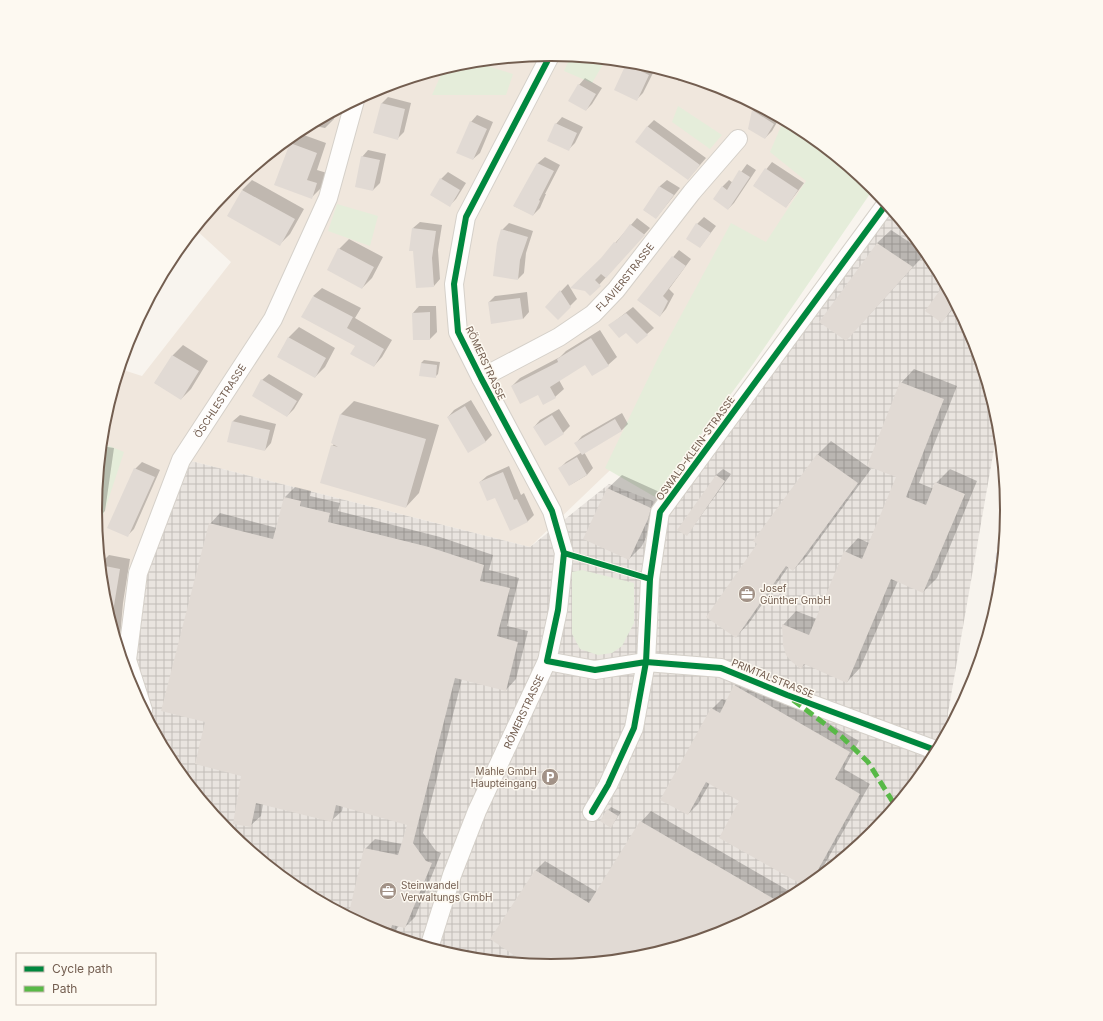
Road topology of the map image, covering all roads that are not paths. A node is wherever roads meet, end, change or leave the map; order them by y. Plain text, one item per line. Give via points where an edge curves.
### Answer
1 (547, 61) edge
2 (353, 107) edge
3 (738, 139) dead end
4 (883, 208) edge
5 (481, 378) junction
6 (127, 658) edge
7 (547, 661) junction
8 (646, 662) junction
9 (932, 749) edge
10 (592, 812) dead end
11 (430, 944) edge

1 - 5 street, RÖMERSTRASSE via 466,217 454,284 458,332
2 - 6 street, ÖSCHLESTRASSE via 328,198 274,319 181,460 138,573
3 - 5 street, FLAVIERSTRASSE via 692,192 616,290 593,314 559,337
4 - 8 street, OSWALD-KLEIN-STRASSE via 660,512 650,579
5 - 7 street, RÖMERSTRASSE via 552,510 564,553 558,610
7 - 8 street, PRIMTALSTRASSE via 595,670
7 - 11 street, RÖMERSTRASSE via 477,811 452,875
8 - 9 street, PRIMTALSTRASSE via 721,668
8 - 10 street, OSWALD-KLEIN-STRASSE via 634,728 608,785

